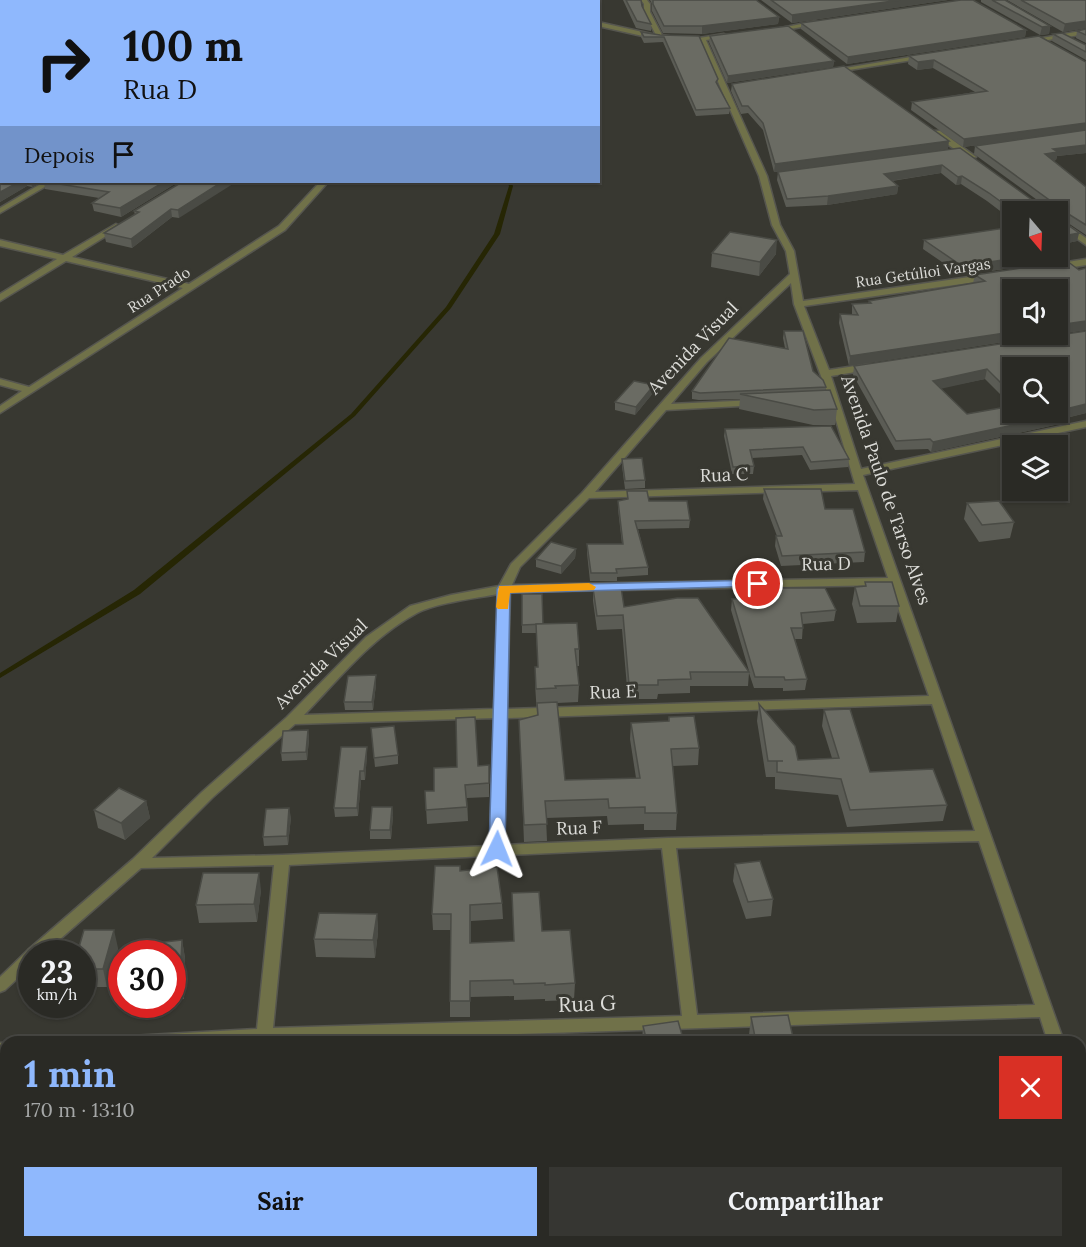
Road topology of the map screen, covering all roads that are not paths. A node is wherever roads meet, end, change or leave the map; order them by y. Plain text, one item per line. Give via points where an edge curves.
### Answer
1 (644, 0) edge
2 (605, 18) dead end
3 (824, 22) edge
4 (600, 24) edge
5 (618, 28) junction
6 (1052, 30) edge
7 (767, 31) edge
8 (1086, 32) edge
9 (1030, 33) dead end
10 (733, 35) edge
11 (1061, 36) junction
12 (660, 37) junction
13 (681, 38) edge
14 (1040, 39) junction
15 (1070, 40) edge
16 (1018, 42) edge
17 (1050, 44) edge
18 (930, 56) edge
19 (835, 62) edge
20 (844, 68) junction
21 (822, 72) edge
22 (854, 75) edge
23 (927, 126) edge
24 (975, 150) edge
25 (964, 152) junction
26 (953, 153) edge
27 (982, 165) edge
28 (47, 183) edge
29 (323, 183) edge
30 (0, 211) edge
31 (126, 220) edge
32 (1068, 228) edge
33 (1086, 242) edge
34 (0, 243) edge
35 (65, 257) junction
36 (1086, 262) edge
37 (1040, 269) edge
38 (1006, 274) edge
39 (793, 276) junction
40 (191, 287) junction
41 (0, 298) edge
42 (799, 304) junction
43 (884, 365) edge
44 (825, 374) junction
45 (0, 382) edge
46 (29, 390) junction
47 (765, 403) edge
48 (662, 407) junction
49 (0, 410) edge
50 (1086, 424) edge
51 (857, 473) junction
52 (862, 487) junction
53 (586, 495) junction
54 (896, 580) junction
55 (504, 589) junction
56 (936, 700) junction
57 (502, 713) junction
58 (292, 720) junction
59 (984, 836) junction
60 (668, 843) junction
61 (497, 849) junction
62 (282, 860) junction
63 (138, 863) junction
64 (49, 940) edge
65 (18, 969) edge
66 (0, 986) edge
67 (1045, 1011) junction
68 (690, 1021) junction
69 (264, 1035) junction
70 (510, 1035) edge
71 (245, 1036) edge
72 (1054, 1036) edge

1 - 12 street
2 - 5 street
3 - 7 street
4 - 5 street
5 - 12 street
6 - 11 street
8 - 11 street
9 - 14 street
10 - 39 street, Avenida Paulo de Tarso Alves via 696,38 728,87 767,176 776,225 790,251
11 - 14 street
11 - 15 street
12 - 13 street
14 - 16 street
14 - 17 street
18 - 20 street
19 - 20 street
20 - 21 street
20 - 22 street
23 - 25 street
24 - 25 street
25 - 26 street
25 - 27 street
28 - 30 street
29 - 40 street, Rua Prado via 282,228
31 - 35 street
32 - 33 street
34 - 35 street
35 - 40 street
35 - 41 street
36 - 37 street
38 - 42 street, Rua Getúlioi Vargas
39 - 42 street, Avenida Paulo de Tarso Alves
39 - 48 street, Avenida Visual via 704,360
40 - 46 street, Rua Prado
42 - 44 street, Avenida Paulo de Tarso Alves
43 - 44 street
44 - 51 street, Avenida Paulo de Tarso Alves via 829,400
45 - 46 street
46 - 49 street, Rua Prado
47 - 48 street
48 - 53 street, Avenida Visual
50 - 51 street
51 - 52 street, Avenida Paulo de Tarso Alves
52 - 53 street, Rua C
52 - 54 street, Avenida Paulo de Tarso Alves
53 - 55 street, Avenida Visual via 515,566
54 - 55 street, Rua D
54 - 56 street, Avenida Paulo de Tarso Alves
55 - 57 street
55 - 58 street, Avenida Visual via 414,609 370,640
56 - 57 street, Rua E
56 - 59 street, Avenida Paulo de Tarso Alves
57 - 58 street, Rua E
57 - 61 street
58 - 63 street, Avenida Visual
59 - 60 street, Rua F
59 - 67 street, Avenida Paulo de Tarso Alves
60 - 61 street, Rua F
60 - 68 street
61 - 62 street, Rua F
62 - 63 street, Rua F
62 - 69 street
63 - 64 street, Avenida Visual
65 - 66 street, Avenida Visual
67 - 68 street, Rua G
67 - 72 street, Avenida Paulo de Tarso Alves
68 - 70 street, Rua G
69 - 70 street, Rua G
69 - 71 street, Rua G

